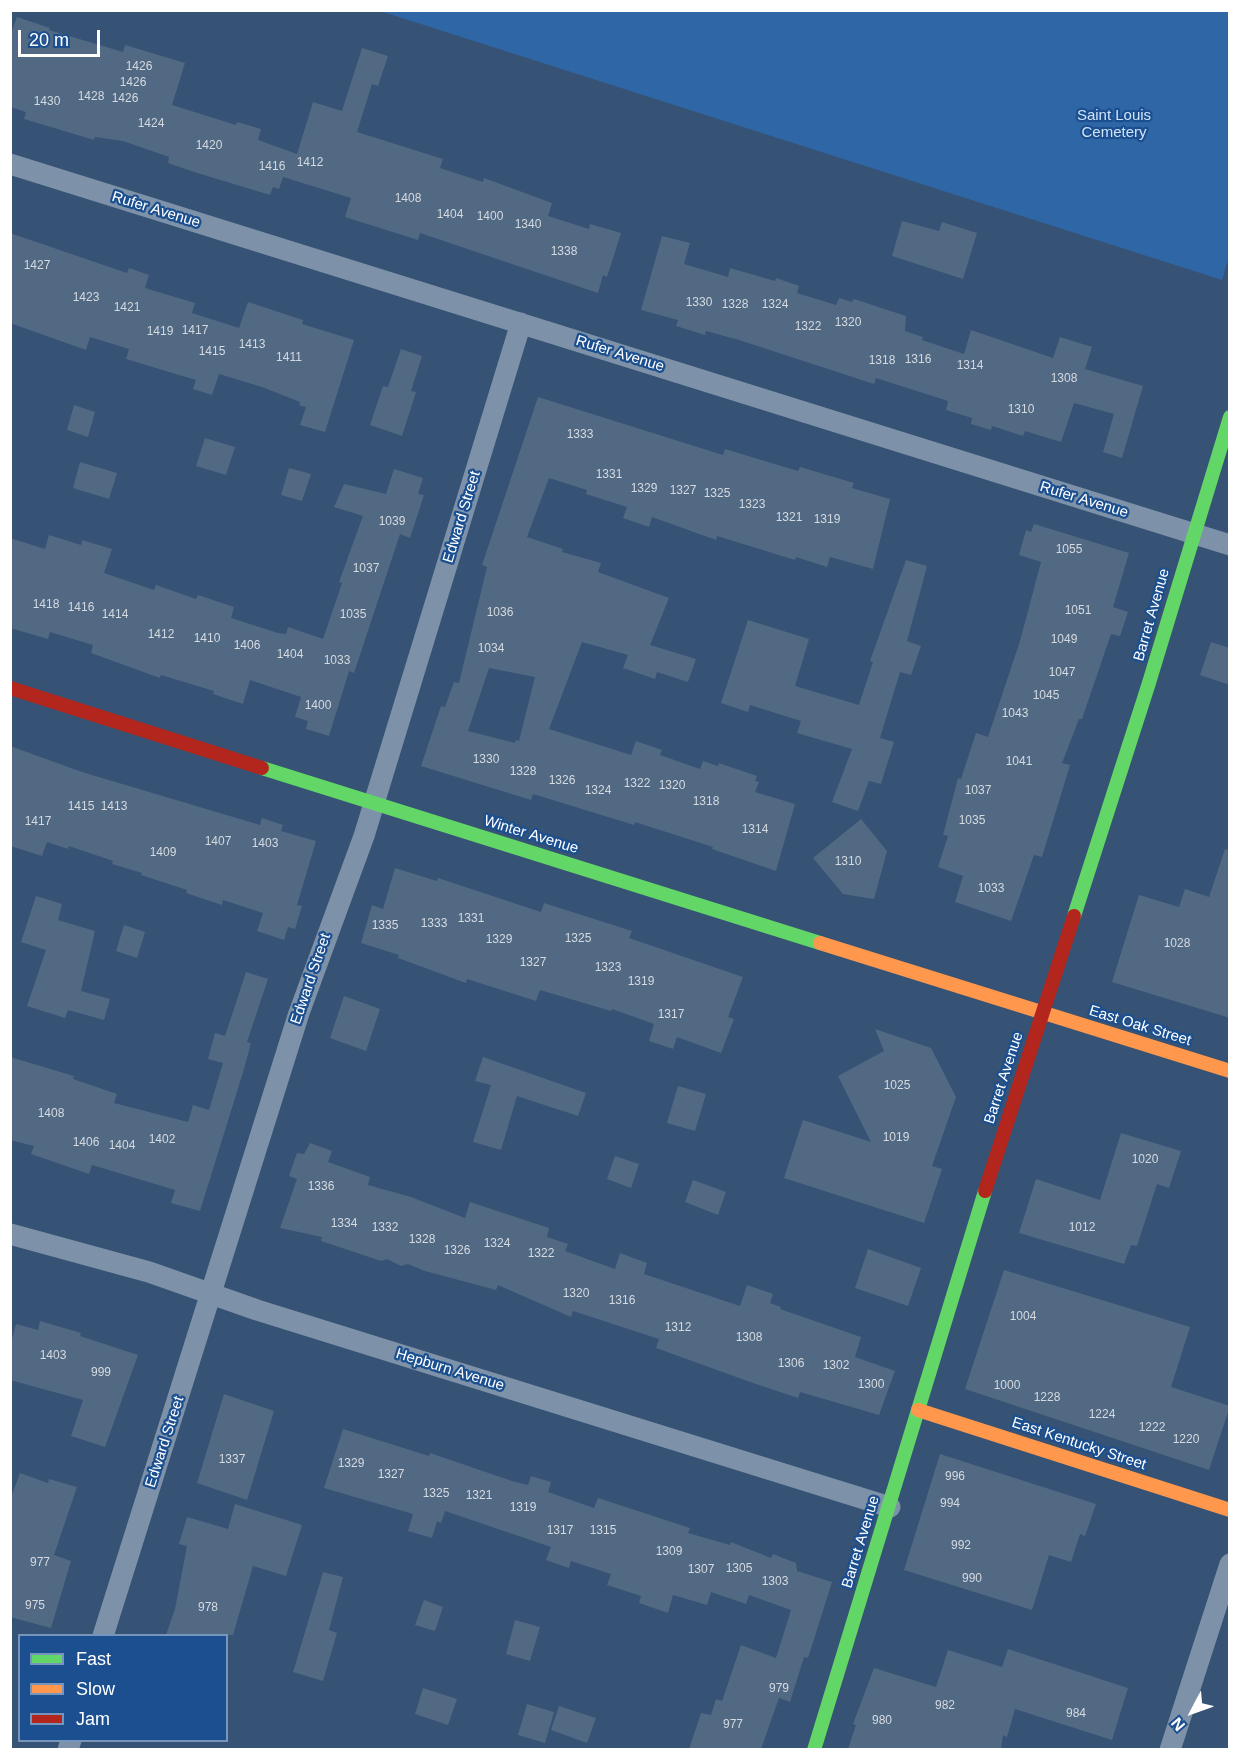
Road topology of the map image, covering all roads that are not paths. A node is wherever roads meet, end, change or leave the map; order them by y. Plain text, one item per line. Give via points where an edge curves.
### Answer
1 (10, 164) edge
2 (521, 323) junction
3 (1230, 417) edge
4 (1192, 534) junction
5 (1230, 545) edge
6 (10, 688) edge
7 (373, 804) junction
8 (1042, 1014) junction
9 (1230, 1071) edge
10 (10, 1234) edge
11 (212, 1294) junction
12 (918, 1410) junction
13 (890, 1507) junction
14 (1230, 1510) edge
15 (1230, 1564) edge
16 (103, 1634) edge
17 (814, 1749) edge
18 (1170, 1749) edge

1 - 2 street, Rufer Avenue
2 - 4 street, Rufer Avenue
2 - 7 street, Edward Street
3 - 4 street, Barret Avenue
4 - 5 street, Rufer Avenue
4 - 8 street, Barret Avenue via 1148,686
6 - 7 street, Winter Avenue
7 - 8 street, Winter Avenue
7 - 11 street, Edward Street via 299,1013
8 - 9 street, East Oak Street
8 - 12 street, Barret Avenue
10 - 11 street, Hepburn Avenue via 149,1272
11 - 13 street, Hepburn Avenue
11 - 16 street, Edward Street
12 - 13 street, Barret Avenue
12 - 14 street, East Kentucky Street
13 - 17 street, Barret Avenue
15 - 18 street

